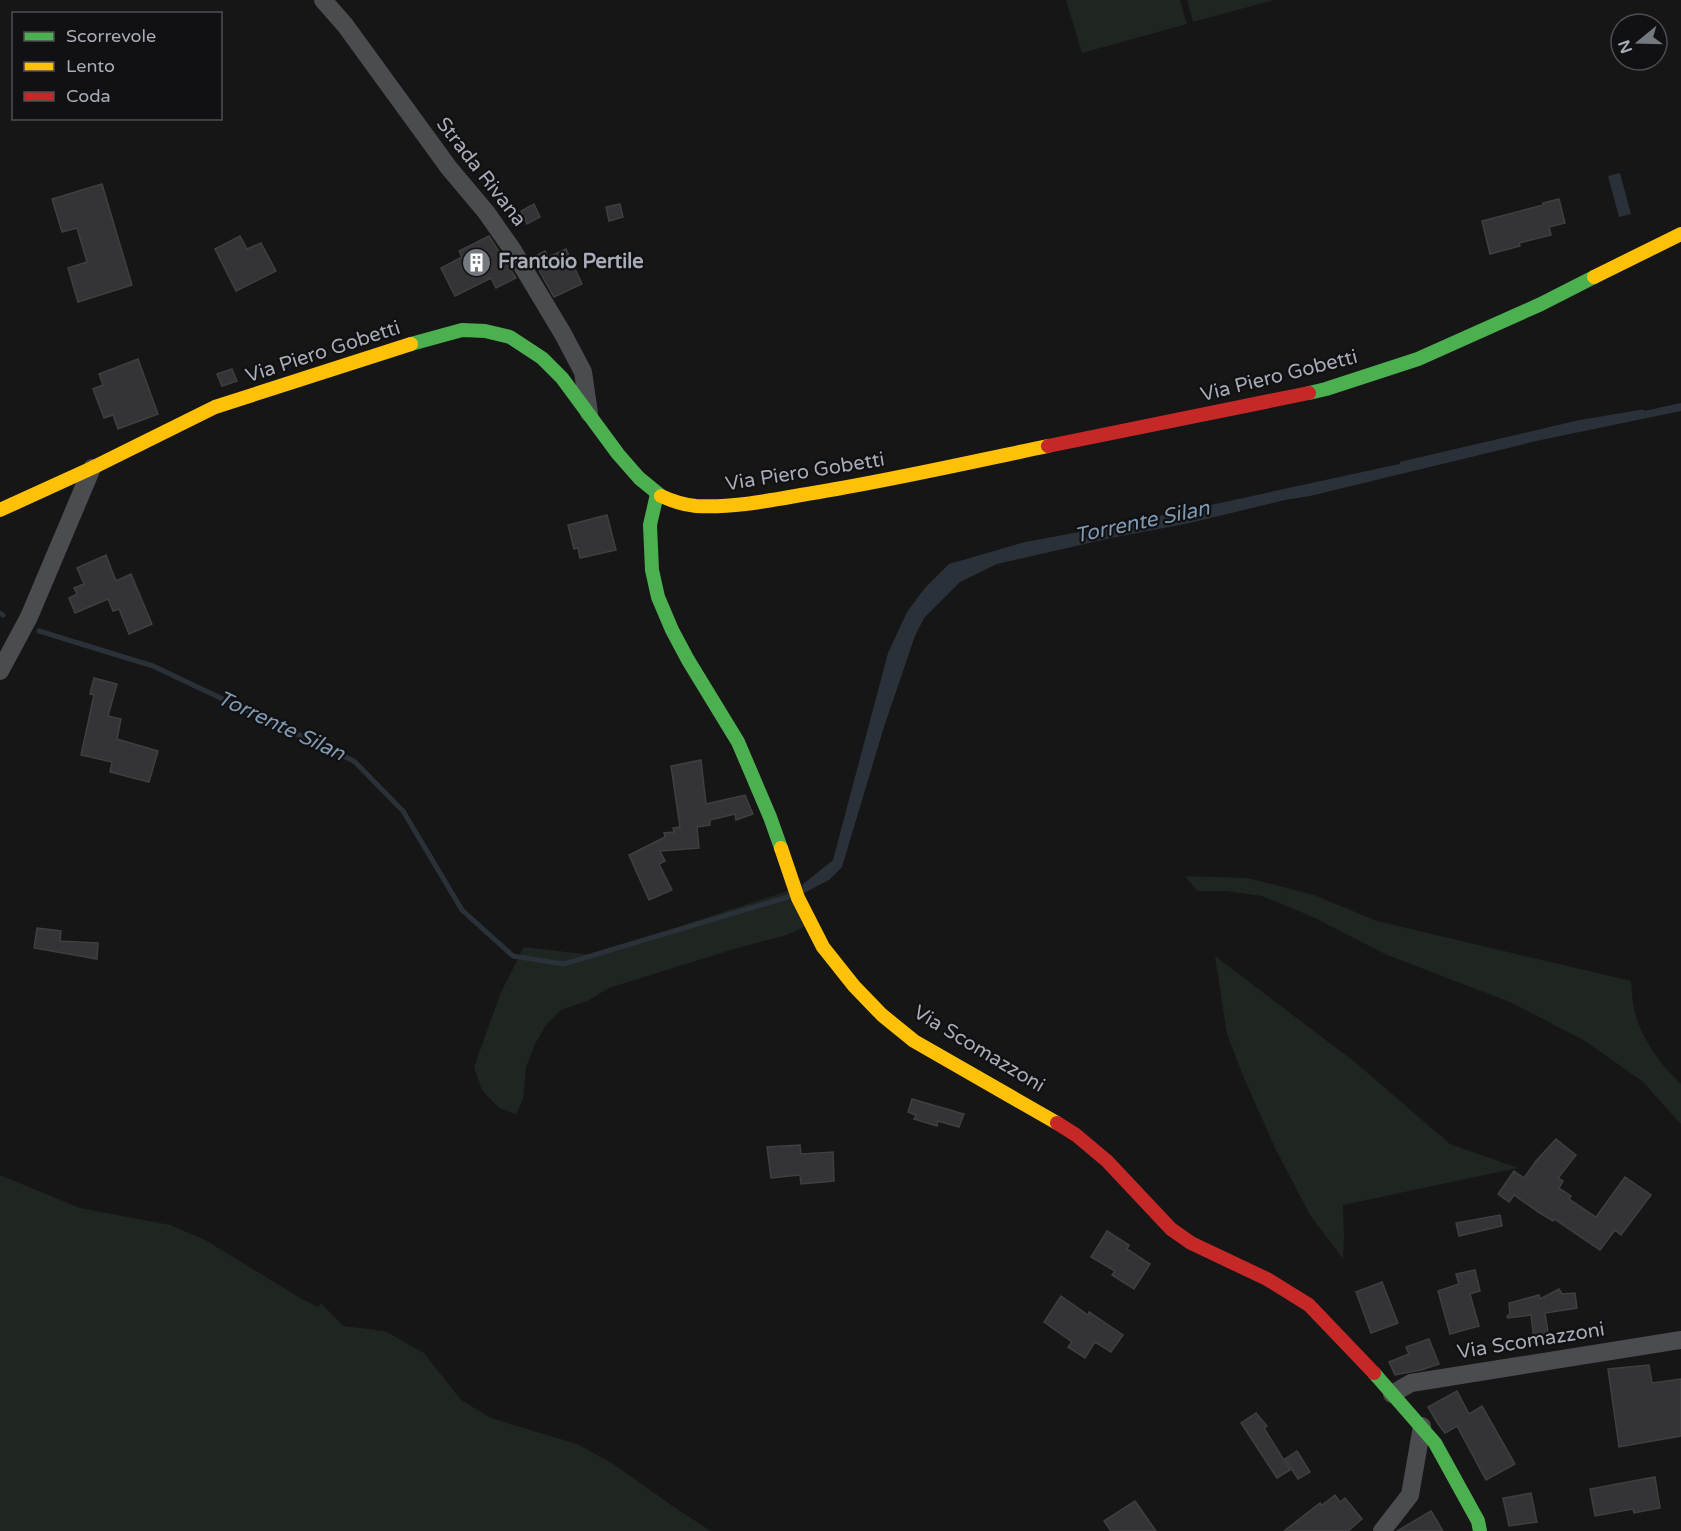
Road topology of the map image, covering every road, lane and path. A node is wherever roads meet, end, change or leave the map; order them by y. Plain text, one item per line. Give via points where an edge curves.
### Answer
1 (323, 0) edge
2 (1681, 234) edge
3 (590, 418) junction
4 (92, 468) junction
5 (657, 494) junction
6 (0, 510) edge
7 (0, 671) edge
8 (1681, 1340) edge
9 (1392, 1394) junction
10 (1422, 1426) junction
11 (1383, 1531) edge
12 (1480, 1531) edge

1 - 3 street, Strada Rivana via 512,249 583,372
2 - 5 street, Via Piero Gobetti via 1541,304 1418,359 1326,388 847,488 730,505 695,506
3 - 4 street, Via Piero Gobetti via 562,378 542,358 510,337 462,330 215,407
3 - 5 street, Via Piero Gobetti
4 - 6 street, Via Piero Gobetti
4 - 7 street via 29,616
5 - 9 street, Via Scomazzoni via 650,525 658,597 688,660 738,742 806,915 823,947 854,986 914,1041 1076,1135 1178,1234 1309,1305
8 - 9 street, Via Scomazzoni via 1411,1383
9 - 10 street, Via Scomazzoni
10 - 11 street via 1410,1495
10 - 12 street, Via Scomazzoni via 1462,1490

